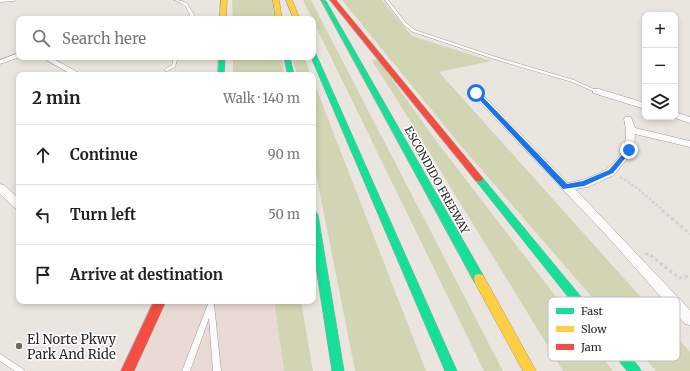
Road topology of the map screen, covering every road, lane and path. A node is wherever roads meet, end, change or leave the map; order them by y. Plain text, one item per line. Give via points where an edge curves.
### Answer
1 (15, 0) edge
2 (174, 0) edge
3 (224, 0) edge
4 (276, 0) edge
5 (289, 0) edge
6 (322, 0) edge
7 (333, 0) edge
8 (386, 0) edge
9 (0, 2) edge
10 (192, 16) edge
11 (223, 16) edge
12 (279, 16) edge
13 (296, 16) edge
14 (16, 56) edge
15 (51, 60) edge
16 (175, 60) edge
17 (222, 60) edge
18 (288, 60) edge
19 (316, 60) edge
20 (0, 62) edge
21 (166, 70) dead end
22 (73, 72) edge
23 (222, 72) edge
24 (290, 72) edge
25 (596, 91) joint
26 (476, 93) dead end
27 (642, 105) edge
28 (678, 116) edge
29 (628, 119) dead end
30 (690, 120) edge
31 (631, 130) junction
32 (690, 144) edge
33 (611, 172) junction
34 (565, 187) junction
35 (0, 188) edge
36 (16, 202) edge
37 (690, 234) edge
38 (316, 236) edge
39 (632, 254) junction
40 (690, 276) edge
41 (575, 297) edge
42 (670, 297) edge
43 (159, 304) edge
44 (210, 304) edge
45 (211, 304) edge
46 (680, 308) edge
47 (690, 319) edge
48 (0, 357) edge
49 (627, 361) edge
50 (21, 371) edge
51 (127, 371) edge
52 (186, 371) edge
53 (217, 371) edge
54 (338, 371) edge
55 (451, 371) edge
56 (530, 371) edge
57 (635, 371) edge

1 - 9 lane
2 - 10 lane via 186,4
3 - 11 main road
4 - 12 main road
5 - 13 main road
6 - 56 main road, ESCONDIDO FREEWAY
7 - 41 main road
8 - 25 lane via 414,31 573,81
14 - 20 street
15 - 22 street
16 - 21 lane via 174,66
17 - 23 main road
18 - 24 main road
19 - 55 main road
25 - 27 street
26 - 34 street
28 - 30 street
29 - 31 street
31 - 32 street
31 - 33 street via 629,150
33 - 34 street via 584,184
33 - 37 path via 637,188
34 - 39 street
35 - 36 street
38 - 54 main road
39 - 40 path via 649,254 679,278
39 - 42 street
43 - 51 main road
44 - 52 lane
45 - 53 lane
46 - 47 street
48 - 50 lane
49 - 57 main road

